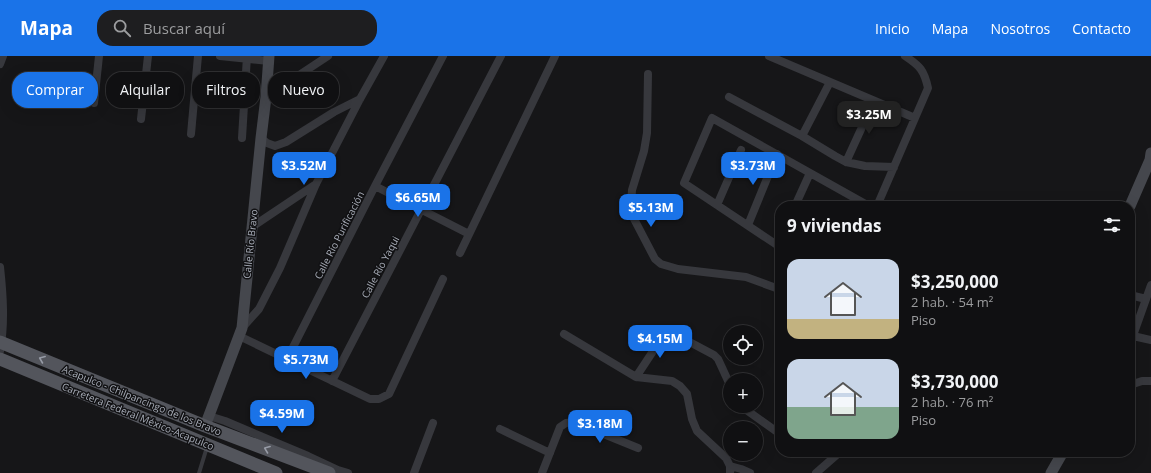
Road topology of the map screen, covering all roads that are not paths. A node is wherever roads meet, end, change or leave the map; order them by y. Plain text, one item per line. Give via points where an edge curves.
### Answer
1 (3, 56) edge
2 (99, 56) edge
3 (148, 56) edge
4 (198, 56) edge
5 (220, 56) edge
6 (328, 56) edge
7 (384, 56) edge
8 (443, 56) edge
9 (501, 56) edge
10 (555, 56) edge
11 (769, 56) edge
12 (905, 56) edge
13 (247, 57) edge
14 (269, 59) edge
15 (0, 64) edge
16 (97, 72) edge
17 (648, 74) dead end
18 (830, 82) junction
19 (266, 97) junction
20 (729, 97) dead end
21 (360, 98) junction
22 (874, 101) junction
23 (915, 118) junction
24 (141, 119) dead end
25 (191, 134) dead end
26 (802, 136) junction
27 (242, 138) dead end
28 (261, 138) junction
29 (740, 150) dead end
30 (1151, 153) edge
31 (777, 154) junction
32 (846, 162) junction
33 (894, 167) junction
34 (810, 173) junction
35 (316, 184) junction
36 (375, 186) junction
37 (796, 201) edge
38 (860, 201) edge
39 (879, 201) edge
40 (1132, 201) edge
41 (717, 205) junction
42 (422, 209) junction
43 (748, 226) junction
44 (252, 227) junction
45 (469, 234) junction
46 (775, 241) edge
47 (460, 253) dead end
48 (0, 267) edge
49 (443, 279) dead end
50 (1151, 285) edge
51 (775, 288) edge
52 (1135, 296) edge
53 (1146, 299) junction
54 (1135, 330) edge
55 (240, 332) junction
56 (564, 334) dead end
57 (1135, 336) edge
58 (1151, 340) edge
59 (1, 345) edge
60 (0, 359) edge
61 (287, 360) junction
62 (724, 373) edge
63 (636, 377) junction
64 (332, 381) junction
65 (1151, 381) edge
66 (1135, 383) edge
67 (751, 413) edge
68 (207, 421) junction
69 (433, 423) dead end
70 (500, 429) dead end
71 (775, 430) edge
72 (208, 445) junction
73 (638, 448) dead end
74 (550, 452) junction
75 (834, 457) edge
76 (1061, 457) edge
77 (730, 470) edge
78 (200, 473) edge
79 (276, 473) edge
80 (329, 473) edge
81 (348, 473) edge
82 (414, 473) edge
83 (542, 473) edge
84 (750, 473) edge
85 (816, 473) edge
86 (1051, 473) edge

1 - 15 street
2 - 16 street
3 - 24 street
4 - 25 street
5 - 13 street
6 - 19 street
7 - 21 street
8 - 36 street, Calle Río Purificación
9 - 42 street, Calle Río Yaqui
10 - 45 street
11 - 18 street
12 - 23 street via 917,64 925,75 928,88
13 - 14 street
13 - 27 street
14 - 19 street, Calle Río Bravo
17 - 51 street via 647,133 630,206 655,259 661,264 678,269 746,278
18 - 22 street
18 - 26 street
19 - 28 street, Calle Río Bravo
20 - 26 street
21 - 28 street via 286,142 275,146
21 - 35 street
22 - 23 street
22 - 32 street
23 - 33 street
26 - 32 street
28 - 44 street, Calle Río Bravo
29 - 41 street
30 - 40 street
31 - 34 street
31 - 41 street via 712,118 684,184
31 - 43 street
32 - 33 street via 865,166
33 - 39 street
34 - 37 street
34 - 38 street
35 - 44 street
35 - 55 street via 280,268 258,309
36 - 42 street
36 - 61 street, Calle Río Purificación
41 - 43 street
42 - 45 street
42 - 64 street, Calle Río Yaqui
43 - 46 street
44 - 55 street, Calle Río Bravo
45 - 47 street
48 - 59 street via 3,297
49 - 64 street via 389,394 379,399 370,399
50 - 53 street
52 - 53 street
53 - 54 street
55 - 61 street
55 - 68 street, Calle Río Bravo
56 - 63 street
57 - 58 street
68 -> 59 main road, Acapulco - Chilpancingo de los Bravo
60 - 72 main road, Carretera Federal México-Acapulco
61 - 64 street
62 - 63 street via 714,355 667,330
63 - 77 street via 672,381 680,386 687,394 697,431 726,458
65 - 66 street
67 - 71 street
80 -> 68 main road, Acapulco - Chilpancingo de los Bravo
68 - 81 street via 225,421
69 - 82 street
70 - 74 street
72 - 78 lane
72 - 79 main road, Carretera Federal México-Acapulco
73 - 74 street via 574,422 560,427
74 - 83 street
75 - 85 street
76 - 86 street
77 - 84 street via 741,469

